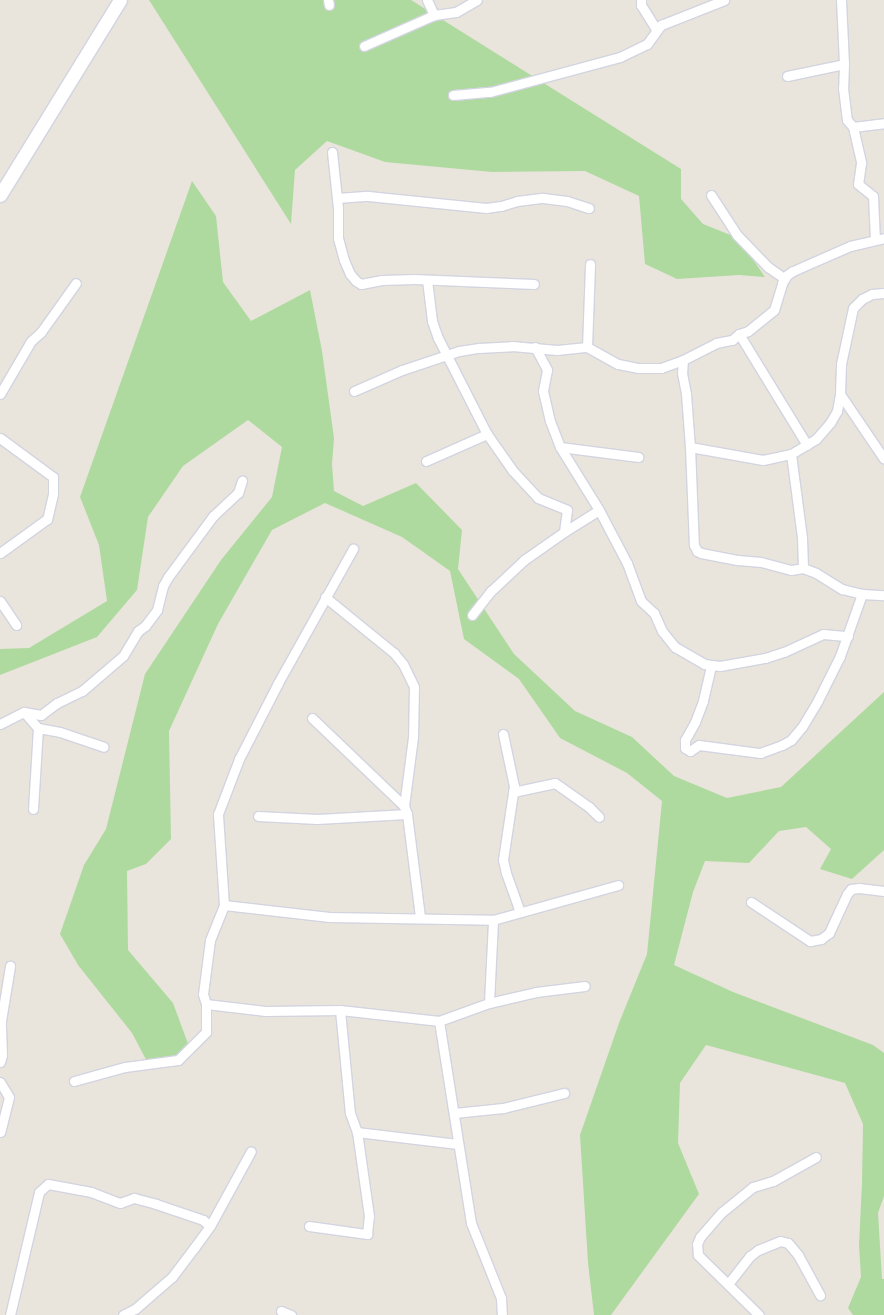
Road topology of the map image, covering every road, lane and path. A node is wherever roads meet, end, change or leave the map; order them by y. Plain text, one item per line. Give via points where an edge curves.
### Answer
1 (120, 0) edge
2 (427, 0) edge
3 (477, 0) edge
4 (641, 0) edge
5 (724, 0) edge
6 (841, 0) edge
7 (434, 15) junction
8 (656, 29) junction
9 (364, 46) dead end
10 (844, 64) junction
11 (787, 76) dead end
12 (453, 95) dead end
13 (884, 123) edge
14 (853, 127) junction
15 (332, 152) dead end
16 (0, 195) edge
17 (711, 195) dead end
18 (337, 198) junction
19 (589, 208) dead end
20 (880, 239) edge
21 (590, 264) dead end
22 (784, 278) junction
23 (427, 280) junction
24 (76, 283) dead end
25 (534, 284) dead end
26 (884, 293) edge
27 (739, 334) junction
28 (535, 347) junction
29 (587, 347) junction
30 (447, 355) junction
31 (683, 360) junction
32 (664, 367) junction
33 (682, 373) junction
34 (354, 392) dead end
35 (0, 394) edge
36 (840, 394) junction
37 (487, 434) junction
38 (0, 438) edge
39 (806, 445) junction
40 (560, 447) junction
41 (690, 448) junction
42 (791, 454) junction
43 (638, 457) dead end
44 (884, 459) edge
45 (426, 461) dead end
46 (242, 481) dead end
47 (599, 510) junction
48 (564, 532) junction
49 (353, 549) dead end
50 (0, 553) edge
51 (803, 568) junction
52 (862, 594) junction
53 (884, 595) edge
54 (325, 597) junction
55 (0, 601) edge
56 (472, 615) dead end
57 (16, 625) dead end
58 (848, 636) junction
59 (711, 666) junction
60 (24, 712) junction
61 (312, 718) dead end
62 (0, 724) edge
63 (38, 728) junction
64 (503, 734) dead end
65 (104, 747) dead end
66 (513, 792) junction
67 (34, 809) dead end
68 (405, 810) junction
69 (258, 816) dead end
70 (599, 817) dead end
71 (618, 885) dead end
72 (884, 891) edge
73 (750, 902) dead end
74 (224, 905) junction
75 (520, 912) junction
76 (420, 918) junction
77 (493, 920) junction
78 (10, 966) dead end
79 (585, 986) dead end
80 (489, 1003) junction
81 (206, 1004) junction
82 (340, 1010) junction
83 (438, 1021) junction
84 (0, 1062) edge
85 (74, 1081) dead end
86 (0, 1082) edge
87 (564, 1093) dead end
88 (454, 1113) junction
89 (0, 1132) edge
90 (357, 1132) junction
91 (457, 1144) junction
92 (251, 1152) dead end
93 (816, 1157) dead end
94 (210, 1226) junction
95 (309, 1226) dead end
96 (728, 1284) junction
97 (820, 1295) dead end
98 (281, 1311) dead end
99 (10, 1315) edge
100 (123, 1315) edge
101 (291, 1315) edge
102 (502, 1315) edge
103 (759, 1315) edge

1 - 16 main road
2 - 7 street
3 - 7 street via 456,12
4 - 8 street via 641,5
5 - 8 street
6 - 10 street
7 - 9 street
8 - 12 street via 647,44 620,57 490,92
10 - 11 street
10 - 14 street via 842,88 847,120
13 - 14 street
14 - 20 street via 861,163 858,184 872,196
15 - 18 street
17 - 22 street via 737,235 768,267
18 - 19 street via 368,196 486,208 544,198 567,201
18 - 23 street via 338,238 350,274 356,281 361,284 382,280
20 - 22 street via 850,246 793,271
21 - 29 street
22 - 27 street via 774,310 748,331
23 - 25 street
23 - 30 street via 432,320
24 - 35 street via 41,332 31,341
26 - 36 street via 872,294 853,308 841,364
27 - 31 street via 732,340 716,343
27 - 39 street
28 - 29 street via 557,350
28 - 30 street via 479,348
28 - 40 street via 547,370 543,391 550,421
29 - 32 street via 618,364 651,369
30 - 34 street via 402,370
30 - 37 street
31 - 32 street
31 - 33 street
32 - 33 street
33 - 41 street
36 - 39 street via 837,411 830,423 816,439
36 - 44 street
37 - 45 street
37 - 48 street via 513,471 538,498 567,510
38 - 50 street via 53,477 53,494 47,519
39 - 42 street
40 - 43 street
40 - 47 street
41 - 42 street via 762,460
41 - 51 street via 694,545 697,551 701,554 761,562 791,570
42 - 51 street via 802,538
46 - 60 street via 238,492 213,516 168,577 157,610 138,631 122,656 82,691 57,703 41,715
47 - 48 street
47 - 59 street via 627,563 641,601 654,613 662,631 674,647 687,656
48 - 56 street via 524,560 491,591
49 - 54 street
51 - 52 street via 842,589
52 - 53 street
52 - 58 street
54 - 68 street via 394,653 403,664 414,687 413,737
54 - 74 street via 240,759 218,814
55 - 57 street
58 - 59 street via 823,634 765,658
58 - 59 street via 818,700 802,727 791,740 760,753 699,745 690,751 685,748 685,740 703,701
60 - 62 street
60 - 63 street
61 - 68 street
63 - 65 street via 60,732
63 - 67 street
64 - 66 street via 514,786
66 - 70 street via 555,783
66 - 75 street via 503,860
68 - 69 street via 317,819
68 - 76 street
71 - 75 street
72 - 73 street via 851,889 829,933 821,939 810,941
74 - 76 street via 329,917
74 - 81 street via 210,940 203,994
75 - 77 street
76 - 77 street
77 - 80 street
78 - 84 street via 1,1020
79 - 80 street via 536,992
80 - 83 street
81 - 82 street via 266,1011
81 - 85 street via 206,1032 178,1060 125,1067
82 - 83 street
82 - 90 street via 350,1113
83 - 88 street
86 - 89 street via 9,1097
87 - 88 street via 503,1108
88 - 91 street
90 - 91 street
90 - 95 street via 369,1216 367,1234
91 - 102 street via 471,1223 501,1298
92 - 94 street
93 - 96 street via 773,1181 753,1187 722,1212 700,1237 696,1249 698,1255
94 - 99 street via 203,1220 134,1198 120,1203 91,1192 48,1184 39,1192
94 - 100 street via 172,1277 135,1309
96 - 97 street via 750,1256 780,1241 788,1243 798,1255
96 - 103 street
98 - 101 street

